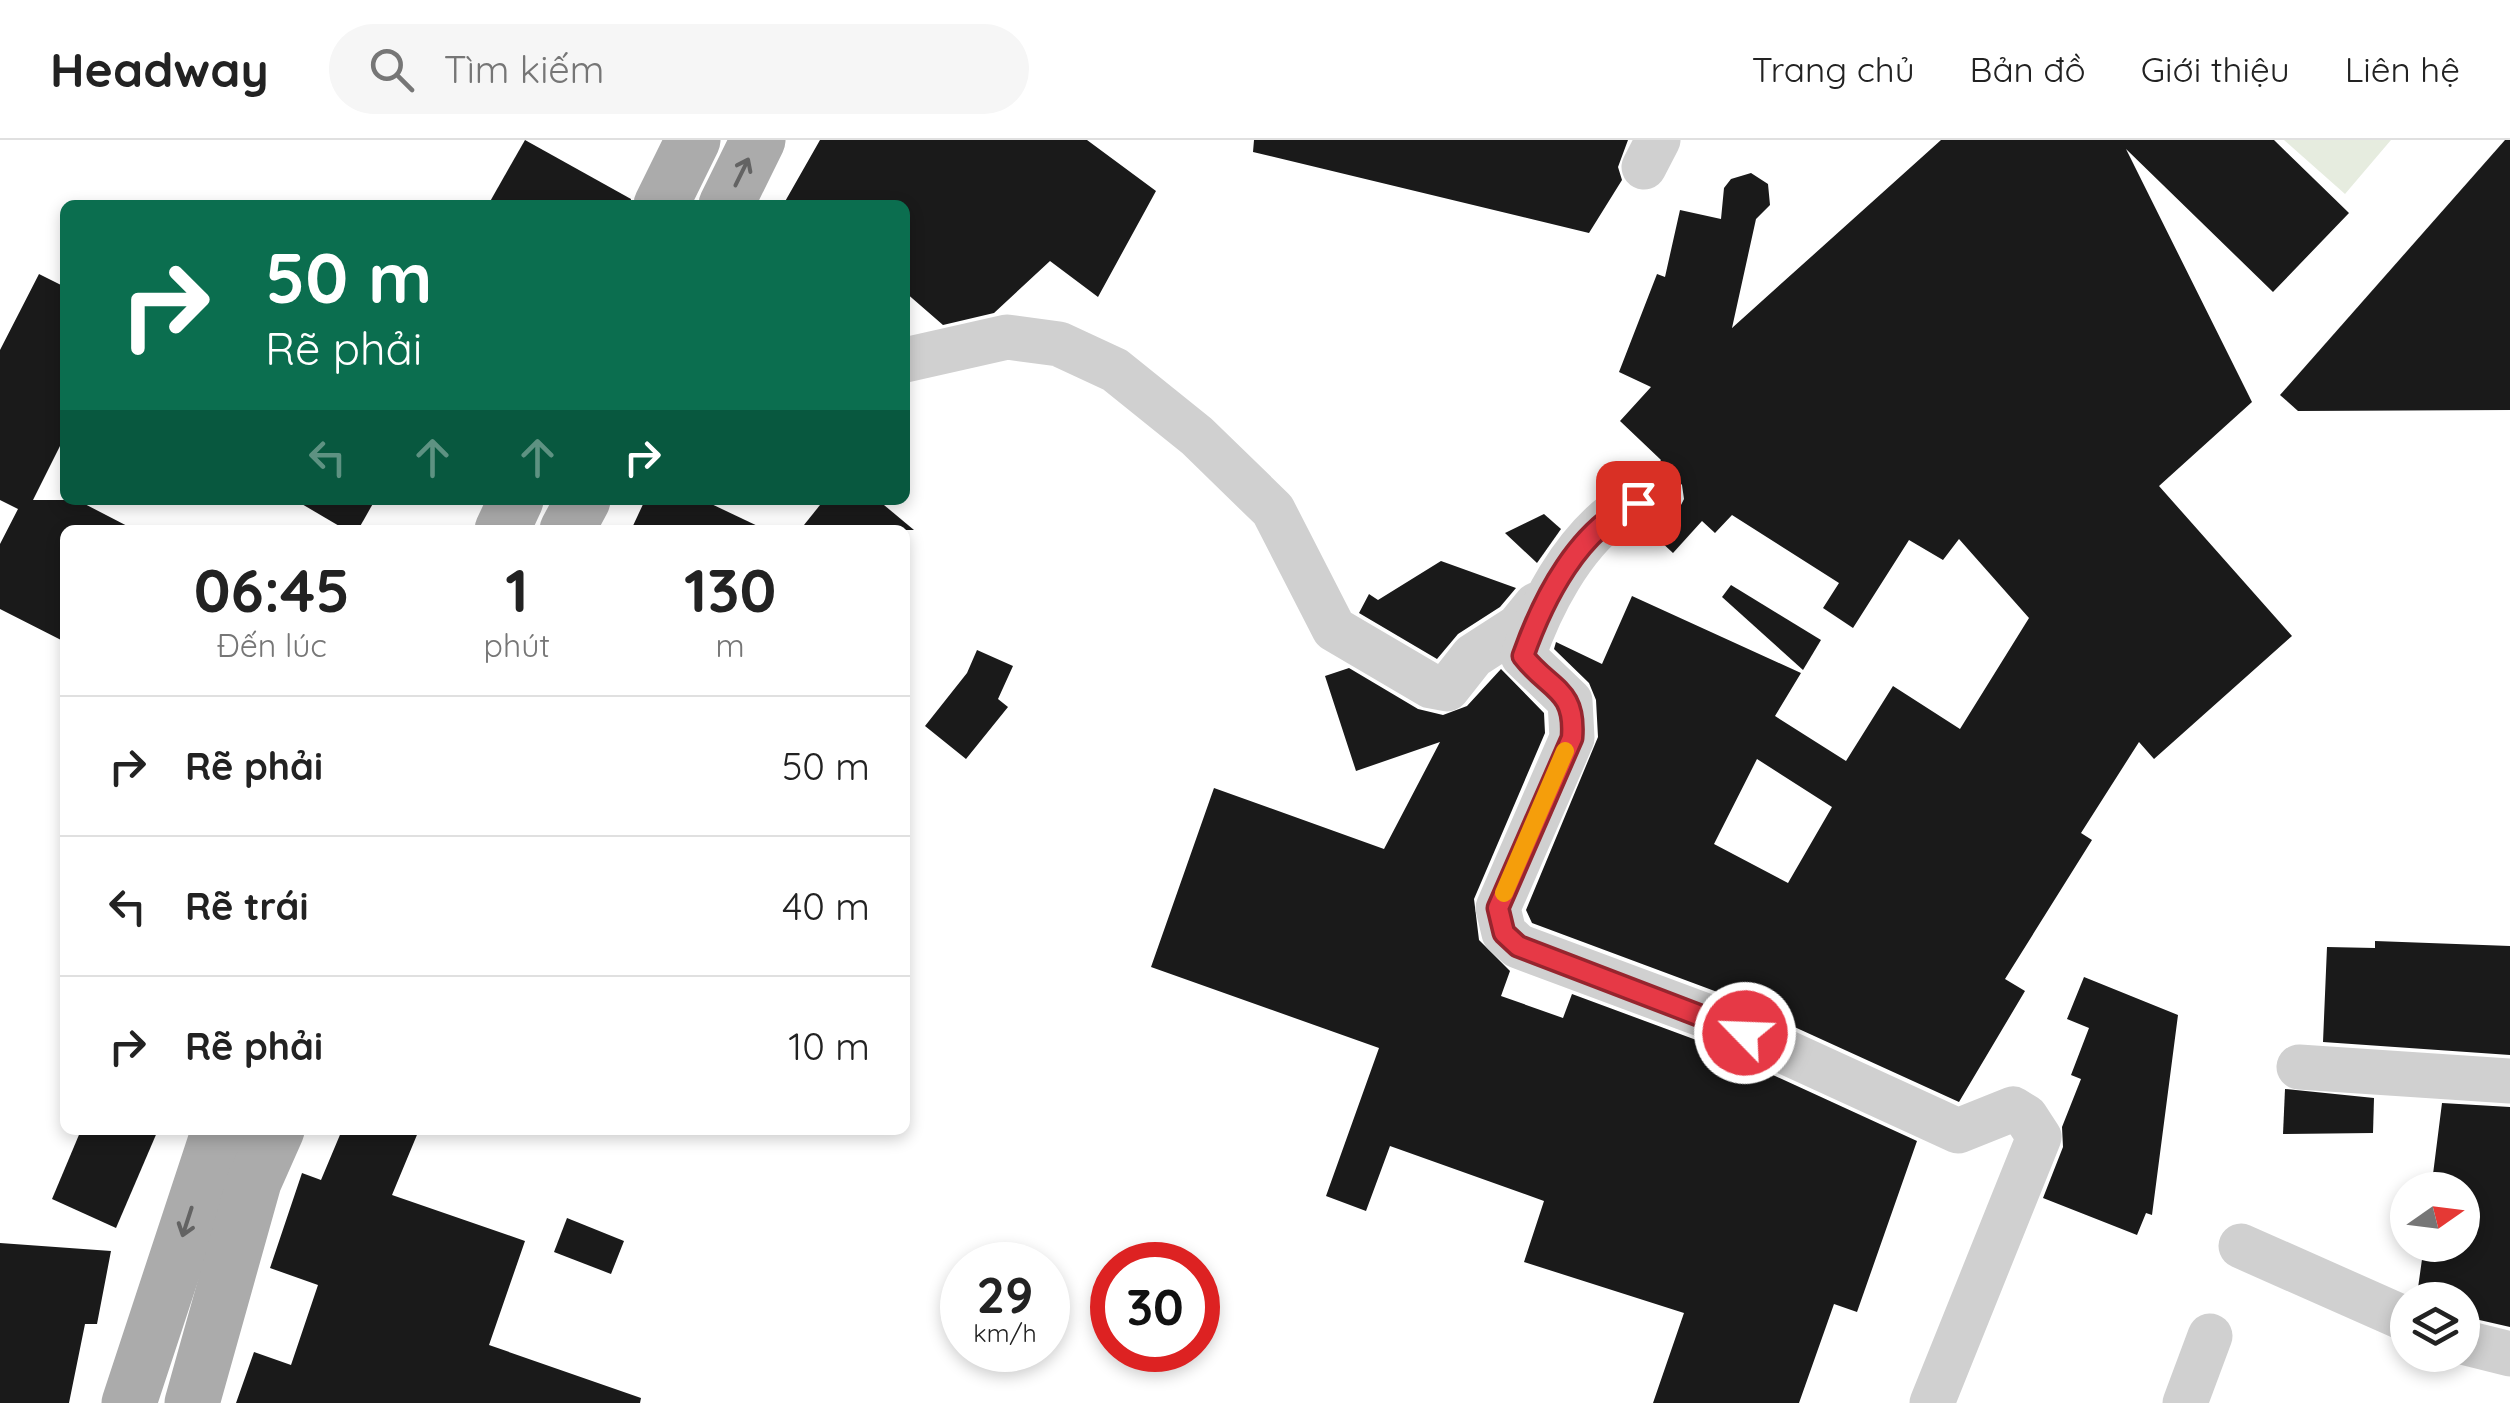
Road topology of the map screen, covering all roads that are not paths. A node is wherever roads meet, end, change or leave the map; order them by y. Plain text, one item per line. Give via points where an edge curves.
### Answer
1 (692, 140) edge
2 (758, 140) edge
3 (663, 200) edge
4 (728, 200) edge
5 (910, 359) edge
6 (1658, 495) dead end
7 (1543, 602) junction
8 (2299, 1067) dead end
9 (2510, 1081) edge
10 (218, 1135) edge
11 (275, 1135) edge
12 (2240, 1246) dead end
13 (2390, 1312) edge
14 (2210, 1336) dead end
15 (2480, 1346) edge
16 (2510, 1354) edge
17 (129, 1403) edge
18 (192, 1403) edge
19 (1932, 1403) edge
20 (2185, 1403) edge

1 - 3 main road
4 -> 2 main road
5 - 7 street via 1007,337 1058,344 1116,370 1273,510 1334,629 1431,686 1447,689 1473,656
6 - 7 street via 1617,512
7 - 19 street via 1523,656 1570,701 1572,738 1498,908 1504,933 1518,946 1710,1017 1958,1131 2013,1109 2039,1136
8 - 9 street
10 -> 17 main road
11 - 18 main road via 254,1182
12 - 13 street
14 - 20 street
15 - 16 street

